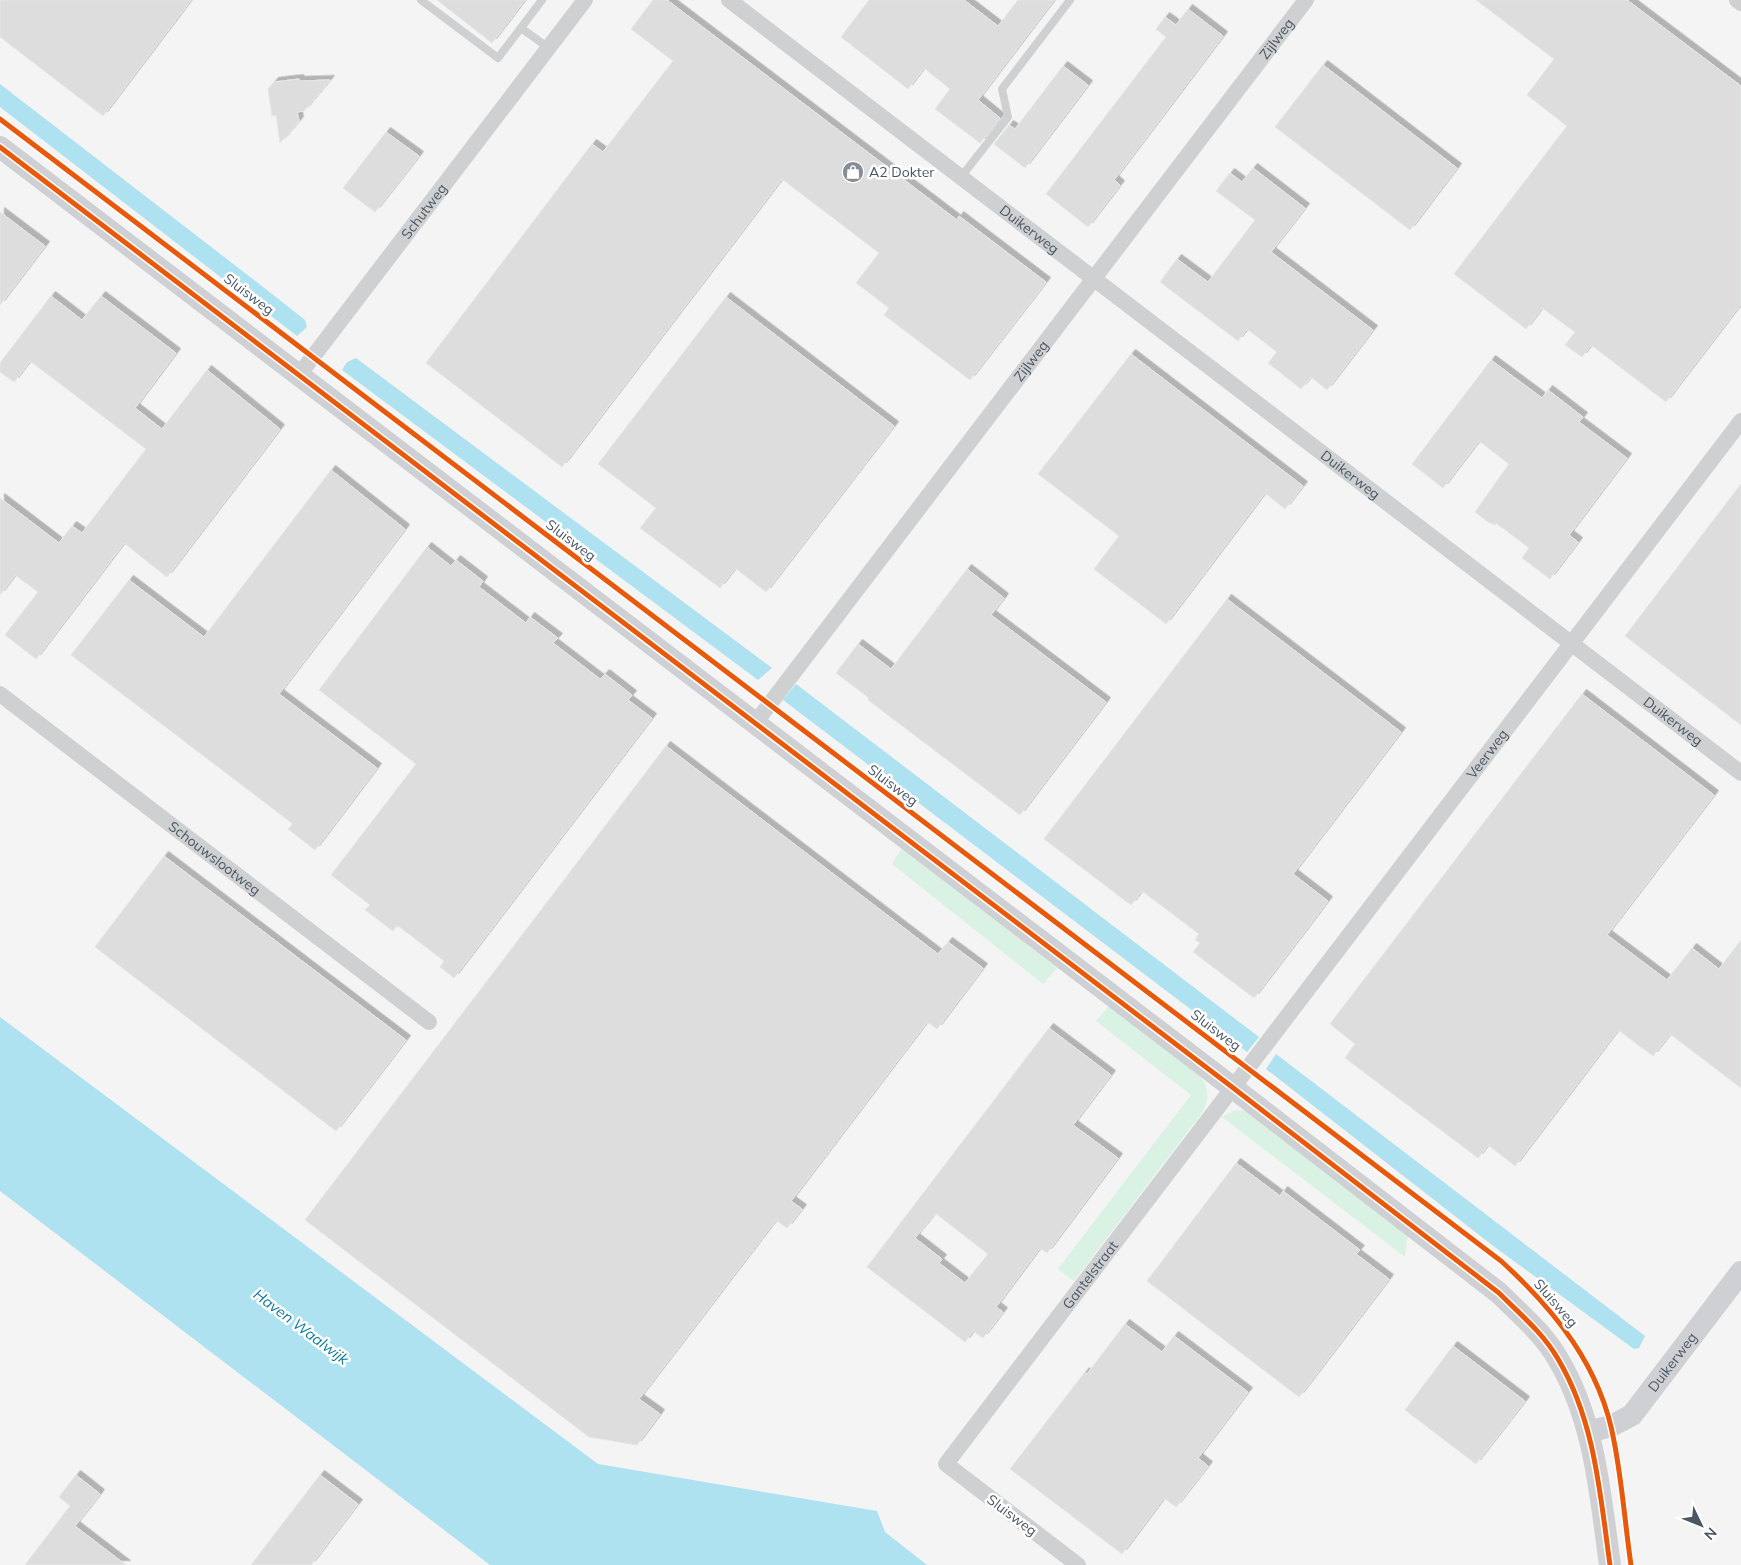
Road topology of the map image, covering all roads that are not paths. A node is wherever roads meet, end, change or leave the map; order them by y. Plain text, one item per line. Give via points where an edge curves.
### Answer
1 (421, 0) edge
2 (542, 0) edge
3 (585, 0) edge
4 (729, 0) edge
5 (1070, 0) edge
6 (1306, 0) edge
7 (1737, 0) edge
8 (1741, 3) edge
9 (521, 28) junction
10 (549, 48) junction
11 (0, 147) edge
12 (961, 177) junction
13 (1094, 279) junction
14 (299, 375) junction
15 (1741, 421) edge
16 (1572, 644) junction
17 (0, 694) edge
18 (756, 722) junction
19 (1741, 773) edge
20 (429, 1022) dead end
21 (1232, 1087) junction
22 (1741, 1272) edge
23 (1588, 1432) junction
24 (946, 1464) joint
25 (1078, 1565) edge
26 (1610, 1565) edge

1 - 9 lane via 498,58
2 - 9 lane
3 - 10 street, Schutweg
4 - 12 street, Duikerweg
5 - 12 lane via 1002,89 1008,117
6 - 13 street, Zijlweg
7 - 8 street
9 - 10 lane
10 - 14 street, Schutweg
11 - 14 street
12 - 13 street, Duikerweg
13 - 16 street, Duikerweg
13 - 18 street, Zijlweg
14 - 18 street
15 - 16 street, Veerweg
16 - 19 street, Duikerweg
16 - 21 street, Veerweg
17 - 20 street, Schouwslootweg
18 - 21 street
21 - 23 street via 1492,1288 1536,1329 1558,1358 1577,1395
21 - 24 street, Gantelstraat
22 - 23 street, Duikerweg via 1632,1415 1611,1426
23 - 26 street via 1597,1470
24 - 25 street, Sluisweg

